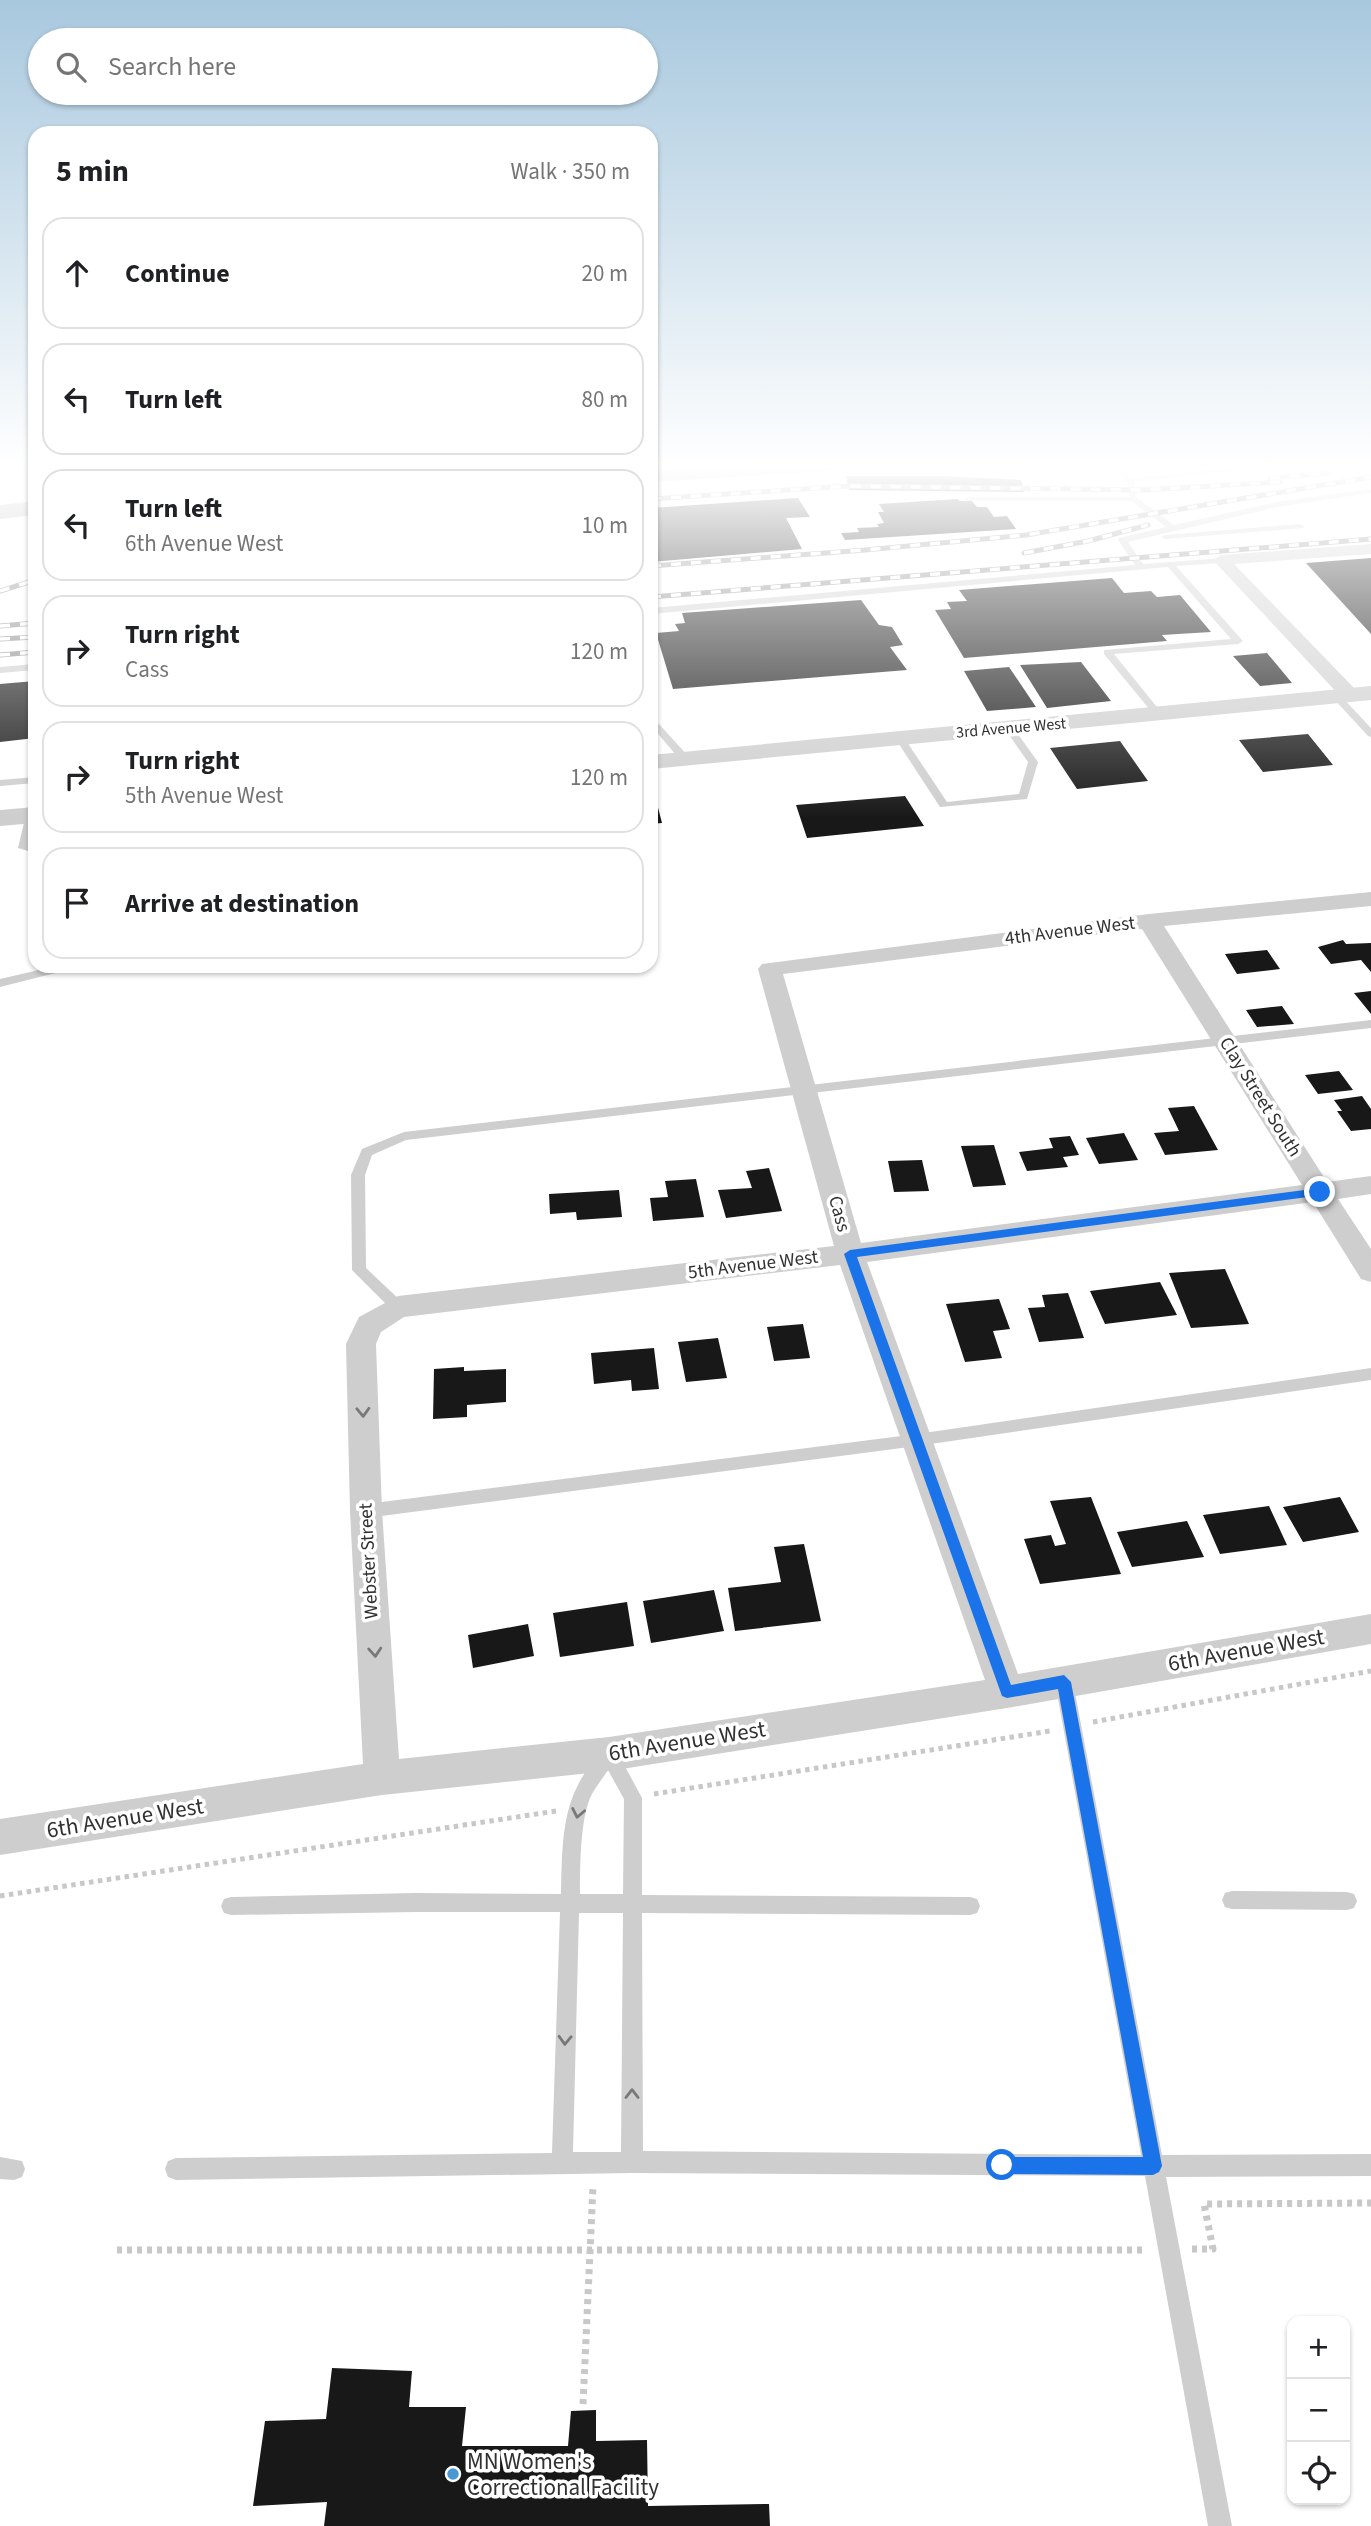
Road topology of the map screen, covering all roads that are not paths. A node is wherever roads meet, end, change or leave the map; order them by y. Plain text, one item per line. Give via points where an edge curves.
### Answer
1 (964, 583) edge
2 (1187, 583) edge
3 (1243, 583) edge
4 (658, 610) edge
5 (28, 668) edge
6 (0, 670) edge
7 (1353, 695) edge
8 (1158, 714) junction
9 (658, 728) edge
10 (1009, 728) junction
11 (1371, 734) edge
12 (900, 738) junction
13 (685, 759) junction
14 (658, 761) edge
15 (28, 781) edge
16 (0, 783) edge
17 (28, 810) edge
18 (0, 818) edge
19 (28, 828) edge
20 (28, 849) edge
21 (1371, 899) edge
22 (1149, 921) junction
23 (770, 969) joint
24 (42, 973) edge
25 (0, 983) edge
26 (1371, 1024) edge
27 (1224, 1041) junction
28 (804, 1089) junction
29 (1371, 1185) edge
30 (1320, 1192) junction
31 (850, 1254) junction
32 (1371, 1272) edge
33 (397, 1307) junction
34 (361, 1344) joint
35 (1371, 1374) edge
36 (917, 1440) junction
37 (366, 1511) junction
38 (1371, 1629) edge
39 (1064, 1682) junction
40 (1007, 1692) junction
41 (609, 1754) junction
42 (382, 1778) junction
43 (0, 1837) edge
44 (1233, 1900) dead end
45 (569, 1902) junction
46 (1347, 1902) dead end
47 (632, 1903) junction
48 (231, 1906) dead end
49 (970, 1906) dead end
50 (632, 2162) junction
51 (562, 2164) junction
52 (1371, 2165) edge
53 (1153, 2166) junction
54 (176, 2168) dead end
55 (1220, 2526) edge

1 - 4 lane
2 - 8 lane via 1238,641 1107,652
3 - 7 street
5 - 6 lane
7 - 8 street, 3rd Avenue West
7 - 11 lane
8 - 10 street, 3rd Avenue West
9 - 13 lane
10 - 12 street, 3rd Avenue West
10 - 12 lane via 1033,762 1023,797 944,805
12 - 13 street, 3rd Avenue West
13 - 14 street, 3rd Avenue West
15 - 16 lane
17 - 18 street
19 - 20 lane via 23,848
21 - 22 street, 4th Avenue West
22 - 23 street, 4th Avenue West
22 - 27 street, Clay Street South
23 - 28 street, Cass
24 - 25 lane
26 - 27 lane
27 - 28 lane
27 - 30 street, Clay Street South
28 - 31 street, Cass
28 - 33 lane via 404,1136 367,1152 358,1175 359,1270
29 - 30 street, 5th Avenue West
30 - 31 street, 5th Avenue West
30 - 32 street, Clay Street South
31 - 33 street, 5th Avenue West
31 - 36 street, Cass
33 - 34 street, 5th Avenue West via 369,1325
34 -> 37 street, Webster Street
35 - 36 lane
36 - 37 lane
36 - 40 street, Cass
37 -> 42 street, Webster Street
38 - 39 street, 6th Avenue West
39 - 40 street, 6th Avenue West
39 - 53 lane
40 - 41 street, 6th Avenue West
41 - 42 street, 6th Avenue West
41 -> 45 lane via 578,1807
41 - 47 lane via 633,1798
42 - 43 street, 6th Avenue West
44 - 46 lane
45 - 47 lane
45 - 48 lane
45 -> 51 lane
47 - 49 lane
50 -> 47 lane
50 - 51 lane
50 - 53 lane
51 - 54 lane
52 - 53 lane
53 - 55 lane

